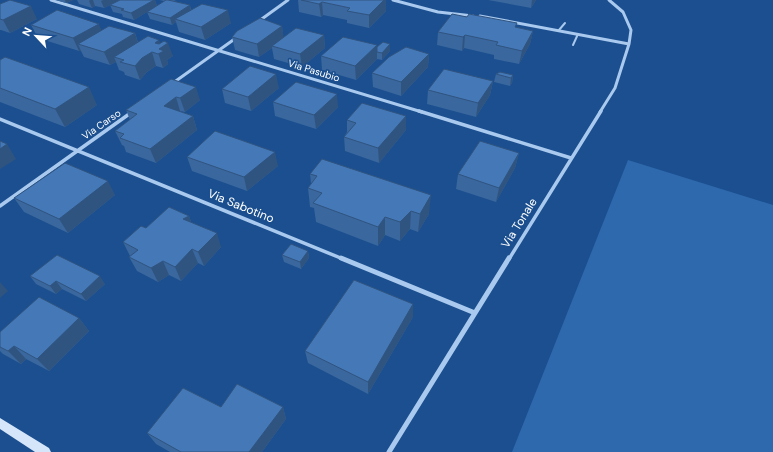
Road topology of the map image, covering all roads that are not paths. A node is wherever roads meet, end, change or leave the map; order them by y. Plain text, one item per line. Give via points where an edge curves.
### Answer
1 (51, 0) edge
2 (288, 0) edge
3 (393, 0) edge
4 (609, 0) edge
5 (257, 22) edge
6 (565, 23) dead end
7 (560, 30) junction
8 (578, 34) junction
9 (238, 36) edge
10 (629, 44) junction
11 (573, 45) dead end
12 (219, 50) junction
13 (168, 86) edge
14 (136, 109) edge
15 (0, 119) edge
16 (78, 150) junction
17 (571, 158) junction
18 (0, 206) edge
19 (475, 313) junction
20 (0, 423) edge
21 (45, 452) edge
22 (389, 452) edge

1 - 12 street, Via Pasubio
2 - 5 street
3 - 7 street via 438,12 498,18
4 - 10 street, Via Tonale via 623,12 631,30
6 - 7 lane
7 - 8 street
8 - 10 street
8 - 11 lane
9 - 12 street
10 - 17 street, Via Tonale via 615,88
12 - 13 street
12 - 17 street, Via Pasubio
14 - 16 street, Via Carso
15 - 16 street, Via Sabotino
16 - 18 street, Via Carso
16 - 19 street, Via Sabotino
17 - 19 street, Via Tonale
19 - 22 street, Via Tonale
20 - 21 street

